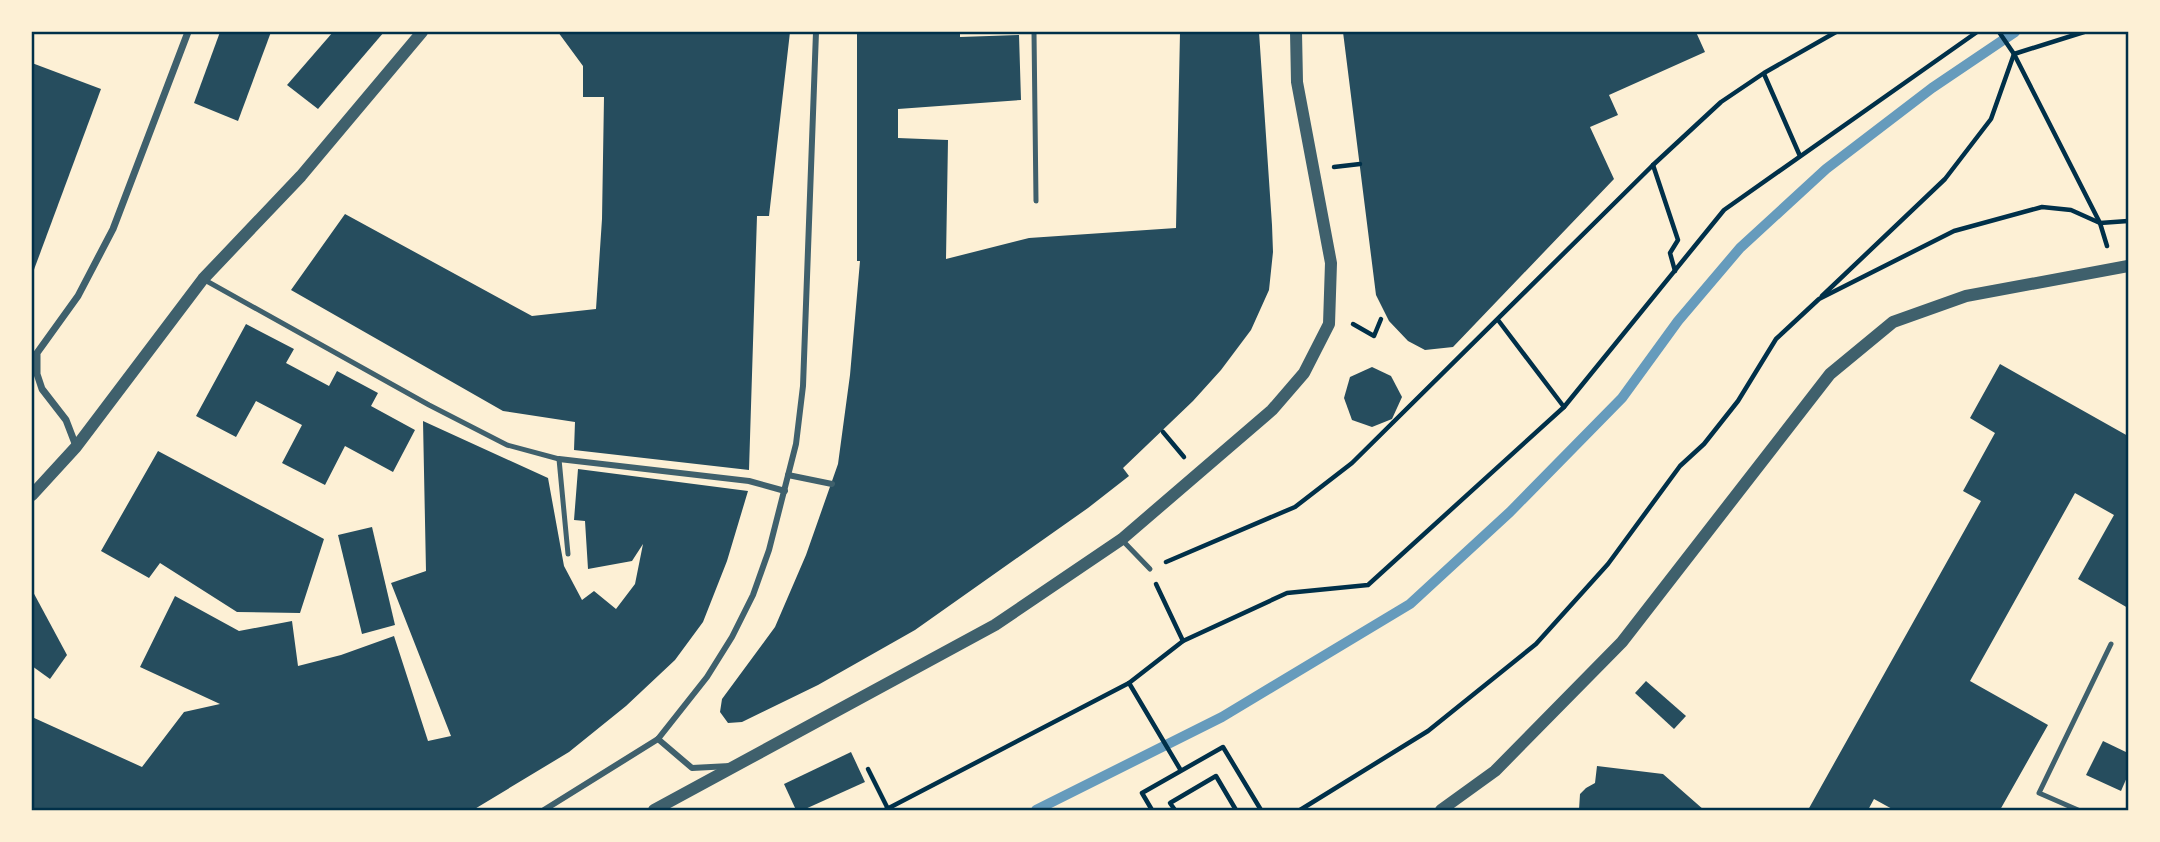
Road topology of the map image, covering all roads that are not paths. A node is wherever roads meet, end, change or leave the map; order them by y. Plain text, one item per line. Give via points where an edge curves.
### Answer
1 (188, 32) edge
2 (422, 32) edge
3 (816, 32) edge
4 (1034, 32) edge
5 (1296, 32) edge
6 (1036, 201) dead end
7 (2129, 266) edge
8 (203, 279) junction
9 (76, 447) junction
10 (559, 459) junction
11 (788, 475) junction
12 (832, 484) dead end
13 (785, 491) junction
14 (32, 495) edge
15 (1122, 539) junction
16 (568, 554) dead end
17 (1150, 569) road end
18 (2111, 644) dead end
19 (658, 739) junction
20 (737, 766) junction
21 (544, 810) edge
22 (654, 810) edge
23 (1441, 810) edge
24 (2078, 810) edge

1 - 9 street via 113,229 78,296 37,353 42,389 66,420
2 - 8 street via 301,176
3 - 11 street via 803,386
4 - 6 lane
5 - 15 street via 1297,82 1331,263 1329,324 1304,373 1272,410
7 - 23 street via 1966,296 1893,322 1830,374 1622,642 1494,771
8 - 9 street
8 - 10 lane via 496,440
9 - 14 street
10 - 13 street via 749,481
10 - 16 lane
11 - 12 street
11 - 13 street
13 - 19 street via 769,550 732,637
15 - 17 lane
15 - 20 street via 995,625
18 - 24 lane via 2039,793
19 - 20 street via 692,768
19 - 21 street
20 - 22 street

